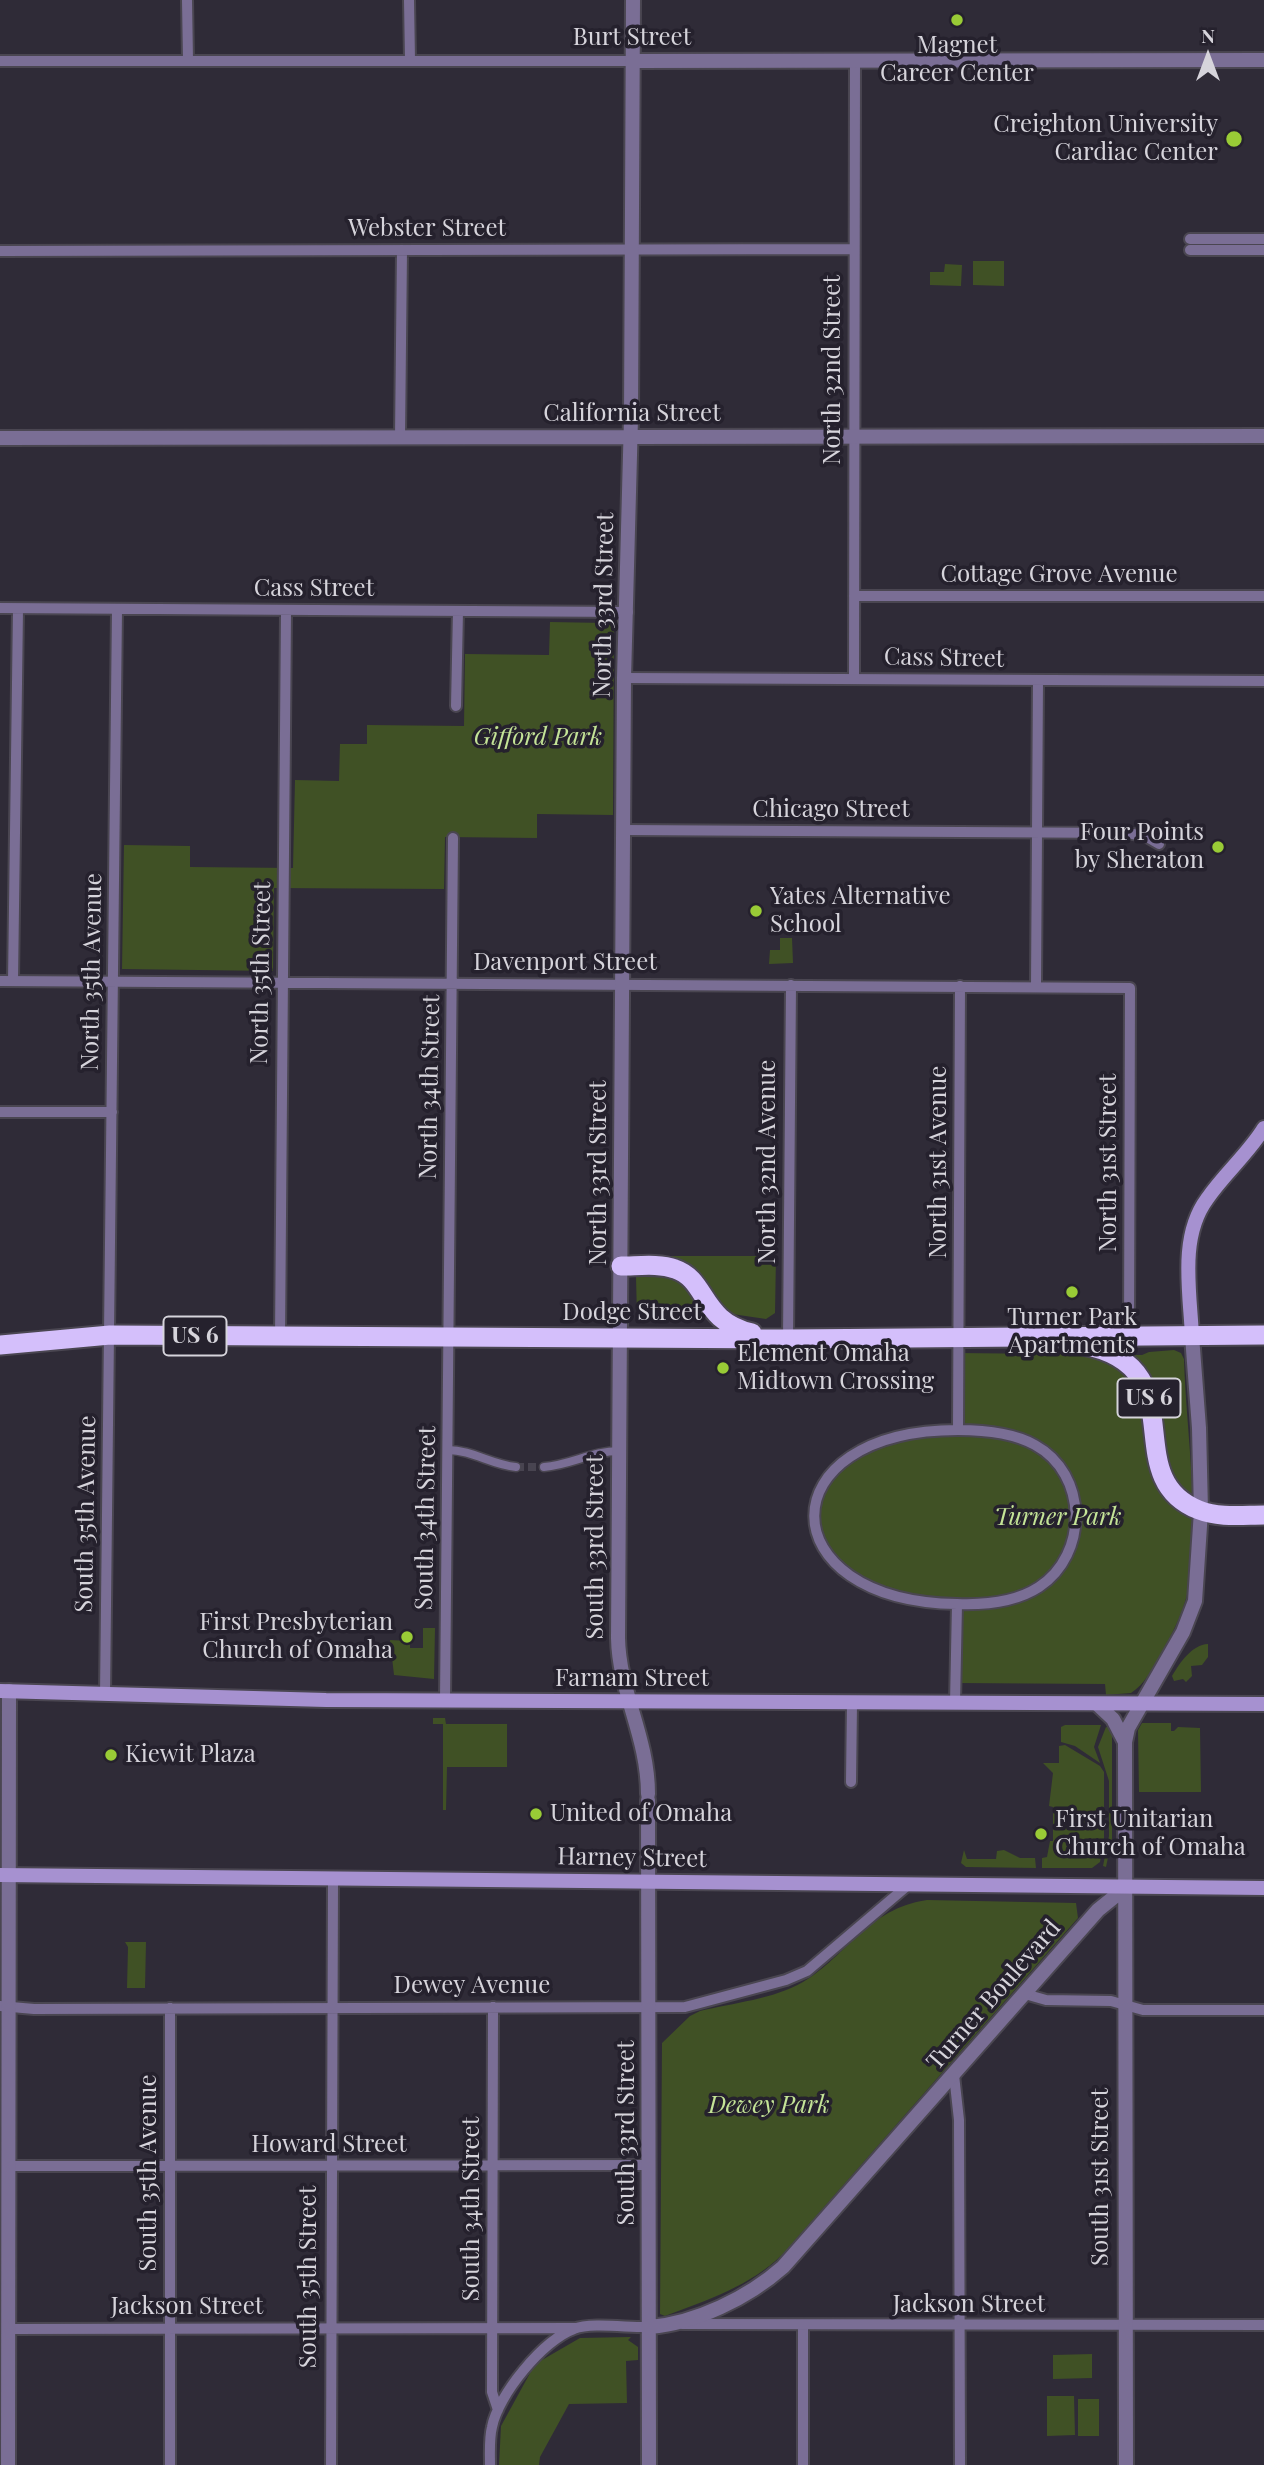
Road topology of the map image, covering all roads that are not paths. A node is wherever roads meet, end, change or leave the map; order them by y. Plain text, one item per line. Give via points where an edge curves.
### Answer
1 (187, 0) edge
2 (410, 0) edge
3 (633, 0) edge
4 (0, 61) edge
5 (187, 61) junction
6 (410, 61) junction
7 (632, 61) junction
8 (855, 61) junction
9 (1264, 61) edge
10 (1264, 239) edge
11 (632, 249) junction
12 (853, 249) junction
13 (402, 250) junction
14 (1264, 250) edge
15 (0, 251) edge
16 (854, 436) junction
17 (1264, 436) edge
18 (400, 437) junction
19 (630, 437) junction
20 (0, 438) edge
21 (854, 596) junction
22 (1264, 596) edge
23 (0, 608) edge
24 (18, 608) junction
25 (117, 609) junction
26 (285, 611) junction
27 (458, 611) junction
28 (628, 612) junction
29 (624, 678) junction
30 (854, 678) junction
31 (1038, 680) junction
32 (1264, 681) edge
33 (456, 706) dead end
34 (624, 830) junction
35 (1038, 833) junction
36 (453, 838) dead end
37 (1159, 844) dead end
38 (0, 981) edge
39 (13, 981) junction
40 (113, 982) junction
41 (282, 982) junction
42 (452, 983) junction
43 (623, 984) junction
44 (791, 985) junction
45 (960, 986) junction
46 (1036, 986) junction
47 (1129, 988) joint
48 (0, 1112) edge
49 (112, 1112) junction
50 (1264, 1128) edge
51 (621, 1266) junction
52 (110, 1335) junction
53 (1264, 1335) edge
54 (280, 1336) junction
55 (1163, 1336) junction
56 (1192, 1336) junction
57 (449, 1337) junction
58 (1129, 1337) junction
59 (620, 1338) junction
60 (958, 1338) junction
61 (1040, 1338) junction
62 (780, 1339) junction
63 (0, 1345) edge
64 (1138, 1374) junction
65 (958, 1430) junction
66 (448, 1450) junction
67 (620, 1451) junction
68 (516, 1467) tunnel mouth
69 (544, 1467) tunnel mouth
70 (1201, 1511) junction
71 (1264, 1515) edge
72 (957, 1604) junction
73 (5, 1691) edge
74 (105, 1694) junction
75 (445, 1700) junction
76 (631, 1702) junction
77 (852, 1703) junction
78 (955, 1703) junction
79 (1145, 1703) junction
80 (1097, 1704) junction
81 (1264, 1704) edge
82 (1125, 1742) junction
83 (851, 1778) dead end
84 (5, 1875) edge
85 (332, 1879) junction
86 (648, 1880) junction
87 (907, 1886) junction
88 (1264, 1888) edge
89 (1124, 1889) junction
90 (1025, 1994) junction
91 (5, 2006) edge
92 (493, 2007) junction
93 (650, 2007) junction
94 (1125, 2007) junction
95 (170, 2008) junction
96 (332, 2008) junction
97 (1264, 2010) edge
98 (954, 2075) junction
99 (330, 2165) junction
100 (493, 2165) junction
101 (650, 2165) junction
102 (8, 2166) junction
103 (170, 2166) junction
104 (4, 2221) edge
105 (675, 2324) junction
106 (1264, 2325) edge
107 (803, 2326) junction
108 (960, 2326) junction
109 (1126, 2326) junction
110 (330, 2327) junction
111 (492, 2327) junction
112 (650, 2327) junction
113 (170, 2328) junction
114 (576, 2328) junction
115 (8, 2329) junction
116 (498, 2410) junction
117 (4, 2436) edge
118 (8, 2465) edge
119 (170, 2465) edge
120 (331, 2465) edge
121 (491, 2465) edge
122 (649, 2465) edge
123 (803, 2465) edge
124 (960, 2465) edge
125 (1126, 2465) edge

1 - 5 street
2 - 6 street
3 - 7 street, North 33rd Street
4 - 5 street, Burt Street
5 - 6 street, Burt Street
6 - 7 street, Burt Street
7 - 8 street, Burt Street
7 - 11 street, North 33rd Street
8 - 9 street, Burt Street
8 - 12 street, North 32nd Street
10 - 14 street via 1190,245
11 - 12 street, Webster Street
11 - 13 street, Webster Street
11 - 19 street, North 33rd Street
12 - 16 street, North 32nd Street
13 - 15 street, Webster Street
13 - 18 street
16 - 17 street, California Street
16 - 19 street, California Street
16 - 21 street, North 32nd Street
18 - 19 street, California Street
18 - 20 street, California Street
19 - 28 street, North 33rd Street
21 - 22 street, Cottage Grove Avenue
21 - 30 street, North 32nd Street
23 - 24 street, Cass Street
24 - 25 street, Cass Street
24 - 39 street
25 - 26 street, Cass Street
25 - 40 street, North 35th Avenue
26 - 27 street, Cass Street
26 - 41 street, North 35th Street
27 - 28 street, Cass Street
27 - 33 street
28 - 29 street, North 33rd Street
29 - 30 street, Cass Street
29 - 34 street, North 33rd Street
30 - 31 street, Cass Street
31 - 32 street, Cass Street
31 - 35 street
34 - 35 street, Chicago Street
34 - 43 street, North 33rd Street
35 - 37 street, Chicago Street via 1128,833
35 - 46 street
36 - 42 street, North 34th Street
38 - 39 street, Davenport Street
39 - 40 street, Davenport Street
40 - 41 street, Davenport Street
40 - 49 street, North 35th Avenue
41 - 42 street, Davenport Street
41 - 54 street, North 35th Street
42 - 43 street, Davenport Street
42 - 57 street, North 34th Street
43 - 44 street, Davenport Street
43 - 51 street, North 33rd Street
44 - 45 street, Davenport Street
44 - 62 street, North 32nd Avenue
45 - 46 street, Davenport Street
45 - 60 street, North 31st Avenue
46 - 47 street, Davenport Street
47 - 58 street, North 31st Street
48 - 49 street
49 - 52 street, North 35th Avenue
50 - 56 main road via 1210,1194 1195,1221 1189,1272
51 - 59 street, North 33rd Street
51 - 62 highway via 664,1266 681,1271 727,1324
52 - 54 highway, Dodge Street / US 6
52 - 63 highway, Dodge Street / US 6
52 - 74 street, South 35th Avenue
53 - 56 highway, Dodge Street
54 - 57 highway, Dodge Street / US 6
55 - 56 highway, Dodge Street
55 - 58 highway, Dodge Street
55 - 64 highway via 1138,1354
56 - 70 street
57 - 59 highway, Dodge Street / US 6
57 - 66 street, South 34th Street
58 - 61 highway, Dodge Street
59 - 62 highway, Dodge Street / US 6
59 - 67 street, South 33rd Street
60 - 61 highway, Dodge Street / US 6
60 - 62 highway, Dodge Street / US 6
60 - 65 street, North 31st Avenue
61 - 64 highway, US 6 via 1110,1352
64 - 70 highway, US 6 via 1151,1404 1162,1477 1178,1498
65 - 72 street via 1013,1436 1046,1452 1069,1483 1076,1523 1065,1559 1040,1586 1005,1600
65 - 72 street via 894,1438 853,1453 824,1480 815,1516 825,1553 849,1577 907,1599
66 - 68 street
66 - 75 street, South 34th Street
67 - 69 street via 597,1451
67 - 76 street, South 33rd Street via 618,1646
70 - 71 highway
70 - 79 street via 1194,1606
72 - 78 street
73 - 74 main road, Farnam Street
73 - 84 street
74 - 75 main road, Farnam Street
75 - 76 main road, Farnam Street
76 - 77 main road, Farnam Street
76 - 86 street, South 33rd Street via 643,1740
77 - 78 main road, Farnam Street
77 - 83 street
78 - 80 main road, Farnam Street
79 - 80 main road, Farnam Street
79 - 81 main road, Farnam Street
79 - 82 street via 1128,1728
80 - 82 street via 1113,1719
82 - 89 street
84 - 85 main road, Harney Street
84 - 91 street
85 - 86 main road, Harney Street
85 - 96 street, South 35th Street
86 - 87 main road, Harney Street
86 - 93 street, South 33rd Street
87 - 89 main road, Harney Street
87 - 93 street, Dewey Avenue via 797,1976 695,2006
88 - 89 main road, Harney Street
89 - 90 street, Turner Boulevard via 1098,1910
89 - 94 street, South 31st Street
90 - 94 street via 1046,2000 1107,2000
90 - 98 street, Turner Boulevard
91 - 95 street, Dewey Avenue
91 - 102 street
92 - 93 street, Dewey Avenue
92 - 96 street, Dewey Avenue
92 - 100 street, South 34th Street
93 - 101 street, South 33rd Street
94 - 97 street
94 - 109 street, South 31st Street
95 - 96 street, Dewey Avenue
95 - 103 street, South 35th Avenue
96 - 99 street, South 35th Street
98 - 105 street, Turner Boulevard via 774,2275 729,2302
98 - 108 street via 959,2120
99 - 100 street, Howard Street
99 - 103 street, Howard Street
99 - 110 street, South 35th Street
100 - 101 street, Howard Street
100 - 111 street, South 34th Street
101 - 112 street, South 33rd Street
102 - 103 street, Howard Street
102 - 104 street
103 - 113 street, South 35th Avenue
104 - 115 street
105 - 107 street, Jackson Street
105 - 112 street, Turner Boulevard
106 - 109 street, Jackson Street
107 - 108 street, Jackson Street
107 - 123 street
108 - 109 street, Jackson Street
108 - 124 street
109 - 125 street, South 31st Street
110 - 111 street, Jackson Street
110 - 113 street, Jackson Street
110 - 120 street, South 35th Street
111 - 114 street, Jackson Street
111 - 116 street, South 34th Street via 492,2392
112 - 114 street, Turner Boulevard
112 - 122 street, South 33rd Street
113 - 115 street, Jackson Street
113 - 119 street, South 35th Avenue
114 - 116 street via 558,2337 530,2363
115 - 117 street
116 - 121 street via 492,2426
117 - 118 street

